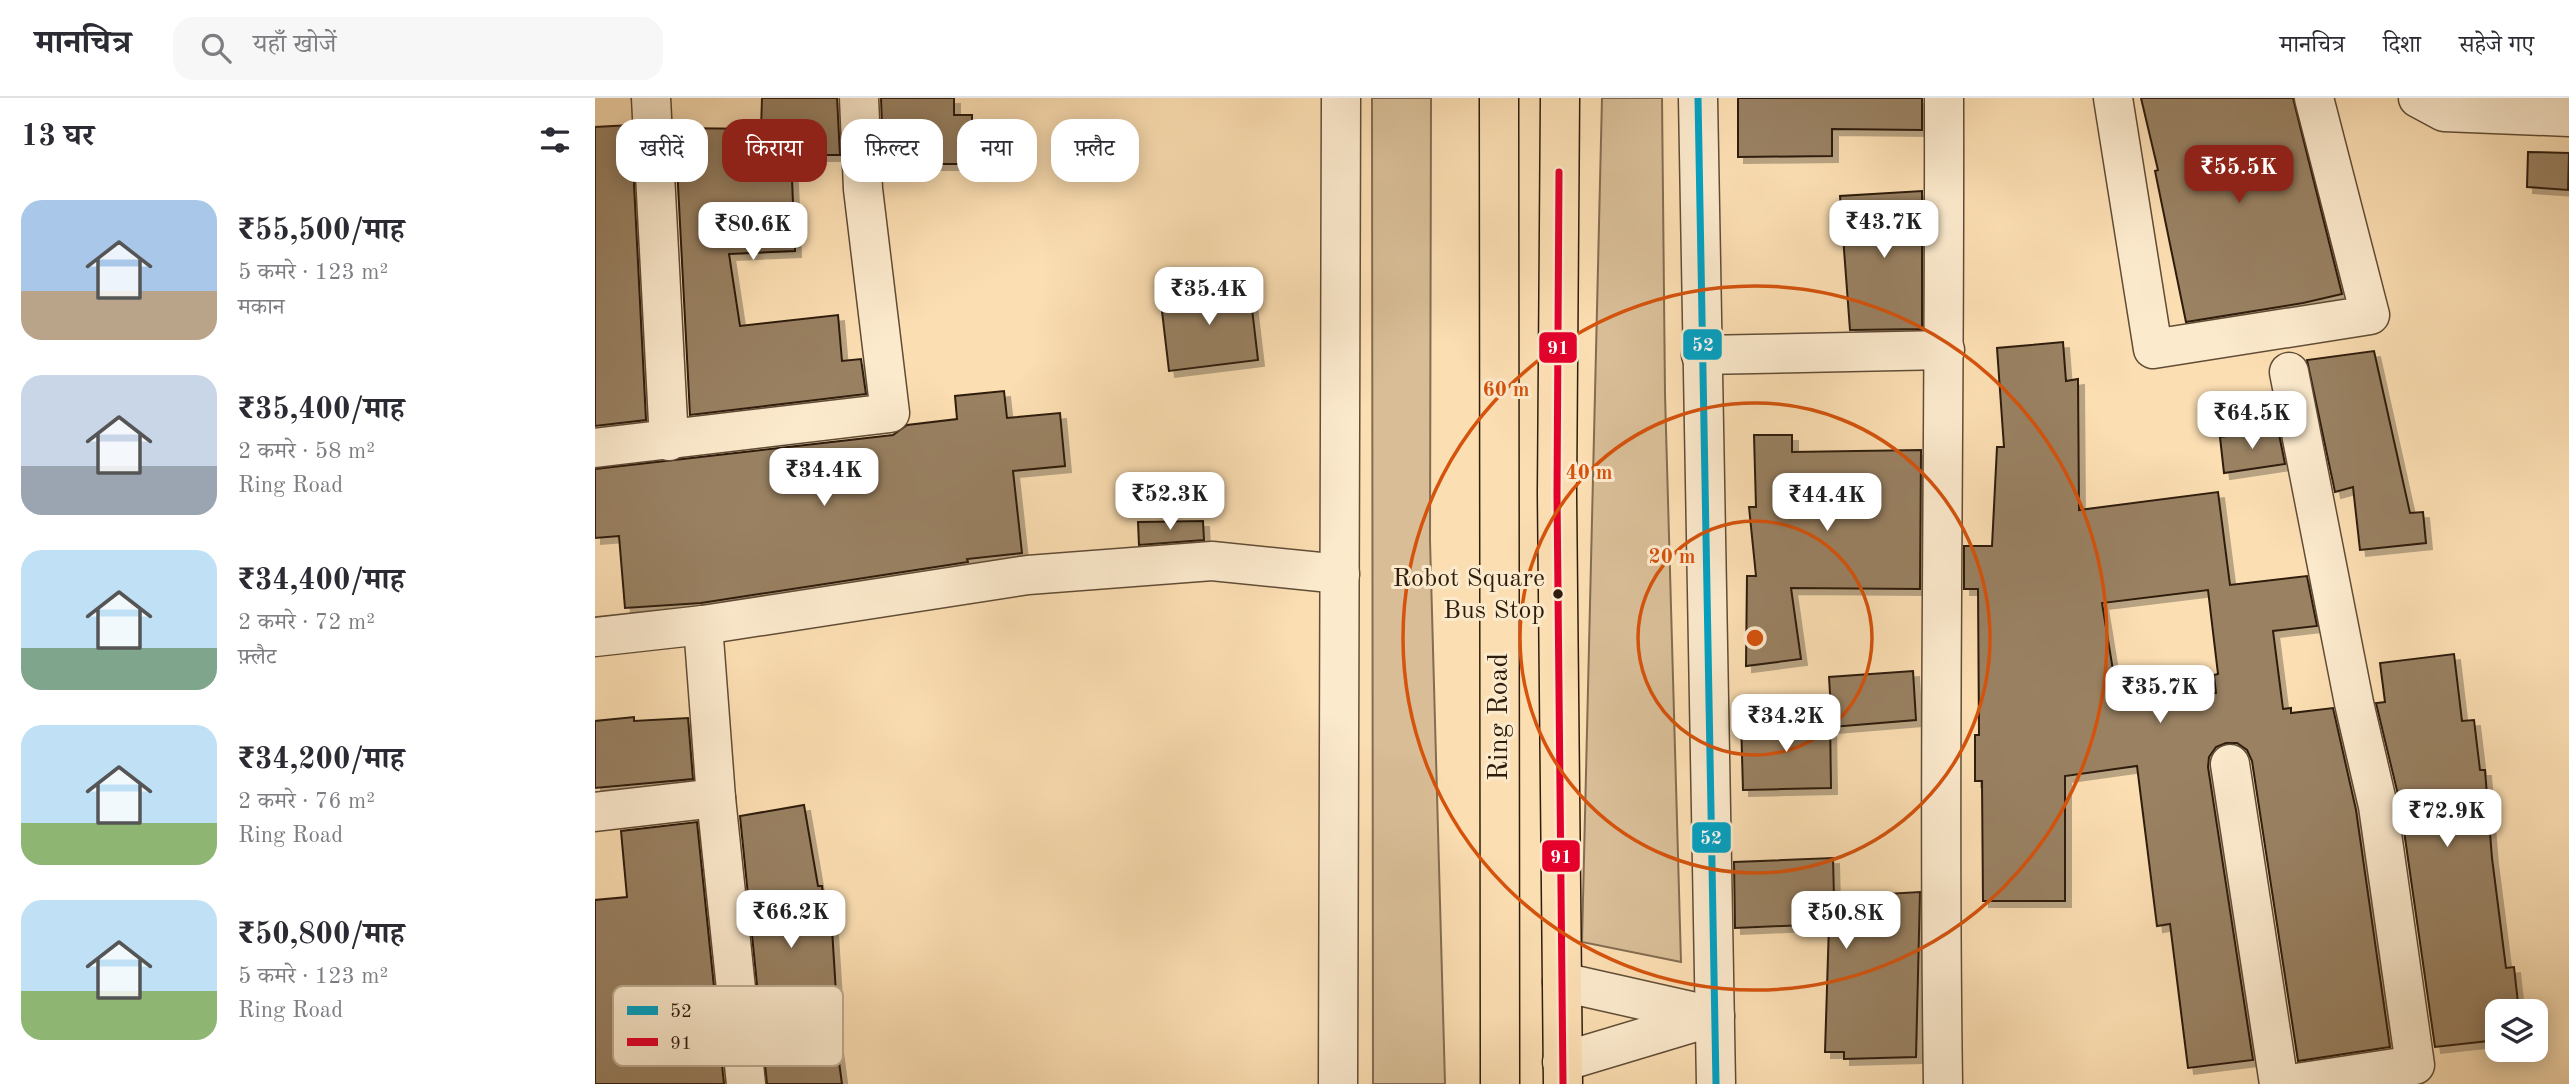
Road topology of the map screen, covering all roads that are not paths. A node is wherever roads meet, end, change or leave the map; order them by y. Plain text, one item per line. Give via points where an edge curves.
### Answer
1 (650, 98) edge
2 (859, 98) edge
3 (1341, 98) edge
4 (1499, 98) edge
5 (1560, 98) edge
6 (1698, 98) edge
7 (1944, 98) edge
8 (2113, 98) edge
9 (2314, 98) edge
10 (2418, 98) edge
11 (2569, 117) edge
12 (1945, 350) junction
13 (1701, 355) junction
14 (2289, 372) dead end
15 (669, 442) junction
16 (595, 448) edge
17 (1340, 574) junction
18 (703, 625) junction
19 (595, 637) edge
20 (2231, 764) dead end
21 (716, 798) junction
22 (595, 812) edge
23 (1562, 982) junction
24 (736, 986) edge
25 (1715, 1016) junction
26 (744, 1066) edge
27 (1562, 1073) edge
28 (2416, 1074) edge
29 (746, 1084) edge
30 (1338, 1084) edge
31 (1500, 1084) edge
32 (1716, 1084) edge
33 (1943, 1084) edge
34 (2279, 1084) edge
35 (2290, 1084) edge

1 - 15 street
2 - 15 street via 863,189 890,413
3 - 17 street
4 - 31 main road, Ring Road
5 - 23 main road, Ring Road via 1556,494
6 - 13 street
7 - 12 street
8 - 9 street via 2154,349 2370,315
10 - 11 street via 2444,112
12 - 13 street
12 - 33 street via 1940,832
13 - 25 street
14 - 28 street via 2378,806
15 - 16 street
17 - 18 street via 1212,561 1028,575
17 - 30 street
18 - 19 street
18 - 21 street
20 - 34 street
21 - 22 street
21 - 24 street
23 - 25 street
23 - 27 main road, Ring Road
25 - 27 street
25 - 32 street
26 - 29 street
28 - 35 street

